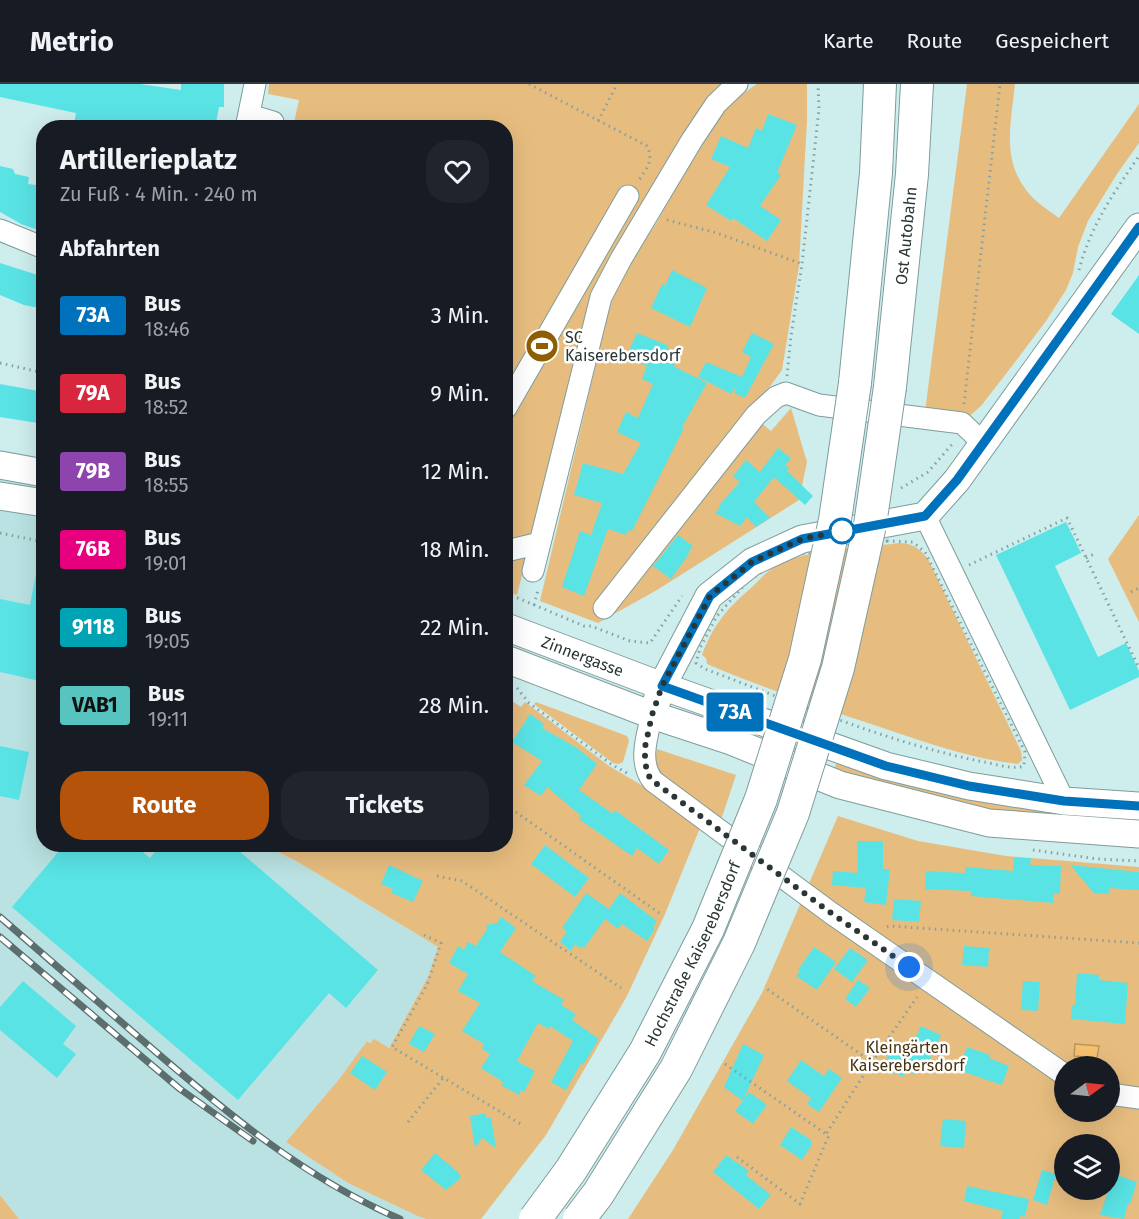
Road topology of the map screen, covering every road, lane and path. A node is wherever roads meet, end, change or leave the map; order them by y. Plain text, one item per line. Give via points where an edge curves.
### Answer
1 (255, 84) edge
2 (529, 84) edge
3 (617, 84) edge
4 (737, 84) edge
5 (818, 84) edge
6 (880, 84) edge
7 (917, 84) edge
8 (1000, 84) edge
9 (247, 120) edge
10 (598, 121) junction
11 (628, 196) joint
12 (647, 214) junction
13 (1139, 227) edge
14 (0, 230) edge
15 (36, 245) edge
16 (802, 264) junction
17 (0, 363) edge
18 (36, 370) edge
19 (786, 393) junction
20 (513, 396) edge
21 (962, 423) junction
22 (983, 443) junction
23 (0, 465) edge
24 (36, 472) edge
25 (0, 496) edge
26 (36, 503) edge
27 (925, 516) junction
28 (0, 533) edge
29 (36, 540) edge
30 (540, 543) junction
31 (513, 549) edge
32 (1096, 553) dead end
33 (1086, 558) junction
34 (533, 572) dead end
35 (953, 573) junction
36 (1139, 588) edge
37 (1131, 592) dead end
38 (513, 596) edge
39 (604, 608) dead end
40 (513, 630) edge
41 (650, 643) dead end
42 (696, 663) joint
43 (1139, 668) edge
44 (513, 673) edge
45 (513, 677) edge
46 (662, 686) junction
47 (652, 715) junction
48 (648, 775) junction
49 (1064, 801) junction
50 (1139, 806) edge
51 (513, 810) edge
52 (1139, 834) edge
53 (437, 876) dead end
54 (662, 915) dead end
55 (424, 936) dead end
56 (870, 940) junction
57 (1139, 943) edge
58 (928, 981) junction
59 (621, 988) dead end
60 (766, 988) dead end
61 (872, 1062) junction
62 (725, 1064) dead end
63 (1054, 1068) edge
64 (444, 1077) junction
65 (1120, 1095) edge
66 (1139, 1098) edge
67 (408, 1122) dead end
68 (524, 1125) dead end
69 (826, 1134) junction
70 (737, 1157) dead end
71 (535, 1219) edge
72 (579, 1219) edge

1 - 9 street
2 - 10 path
3 - 10 path
4 - 12 street via 716,104
5 - 16 path via 819,109
6 - 71 highway, Hochstraße Kaiserebersdorf, bridge via 876,173 855,383 836,520 805,659 761,799 708,929 645,1052 572,1170
7 - 72 highway, Ost Autobahn, bridge via 912,174 890,387 870,525 838,668 793,813 739,943 676,1069
8 - 21 path
10 - 11 path via 647,146 651,155
11 - 20 street
12 - 16 path via 717,233
12 - 30 street via 601,297
13 - 22 main road
14 - 15 street
16 - 19 path
17 - 18 path
19 - 21 street via 819,405
19 - 39 street via 756,415
21 - 22 street
22 - 27 main road
23 - 24 main road
25 - 26 main road
27 - 35 street
27 - 46 main road via 802,539 752,562 710,596
28 - 29 path
30 - 31 street
30 - 34 street
32 - 33 path
33 - 35 path via 1067,518
33 - 43 path
35 - 49 street
36 - 37 path
38 - 41 path via 584,627
40 - 46 main road, Zinnergasse
42 - 42 path via 717,616 747,582 786,556 887,541 913,542 925,552 947,594 1025,753 1024,766 977,760 905,741
44 - 47 main road, Zinnergasse
45 - 48 path via 529,703 611,764 630,774
46 - 47 main road
46 - 49 main road, Zinnergasse via 886,766 969,786
47 - 48 street via 645,747
47 - 52 main road, Zinnergasse via 731,741 840,785 989,823
48 - 56 street
49 - 50 main road
51 - 54 path
53 - 59 path via 462,881
55 - 64 path via 441,943 427,986 392,1047
56 - 57 path via 890,926
56 - 58 street
58 - 61 path
58 - 63 street
60 - 61 path
61 - 69 path
62 - 69 path
64 - 67 path
64 - 68 path
65 - 66 street
69 - 70 path via 800,1204

